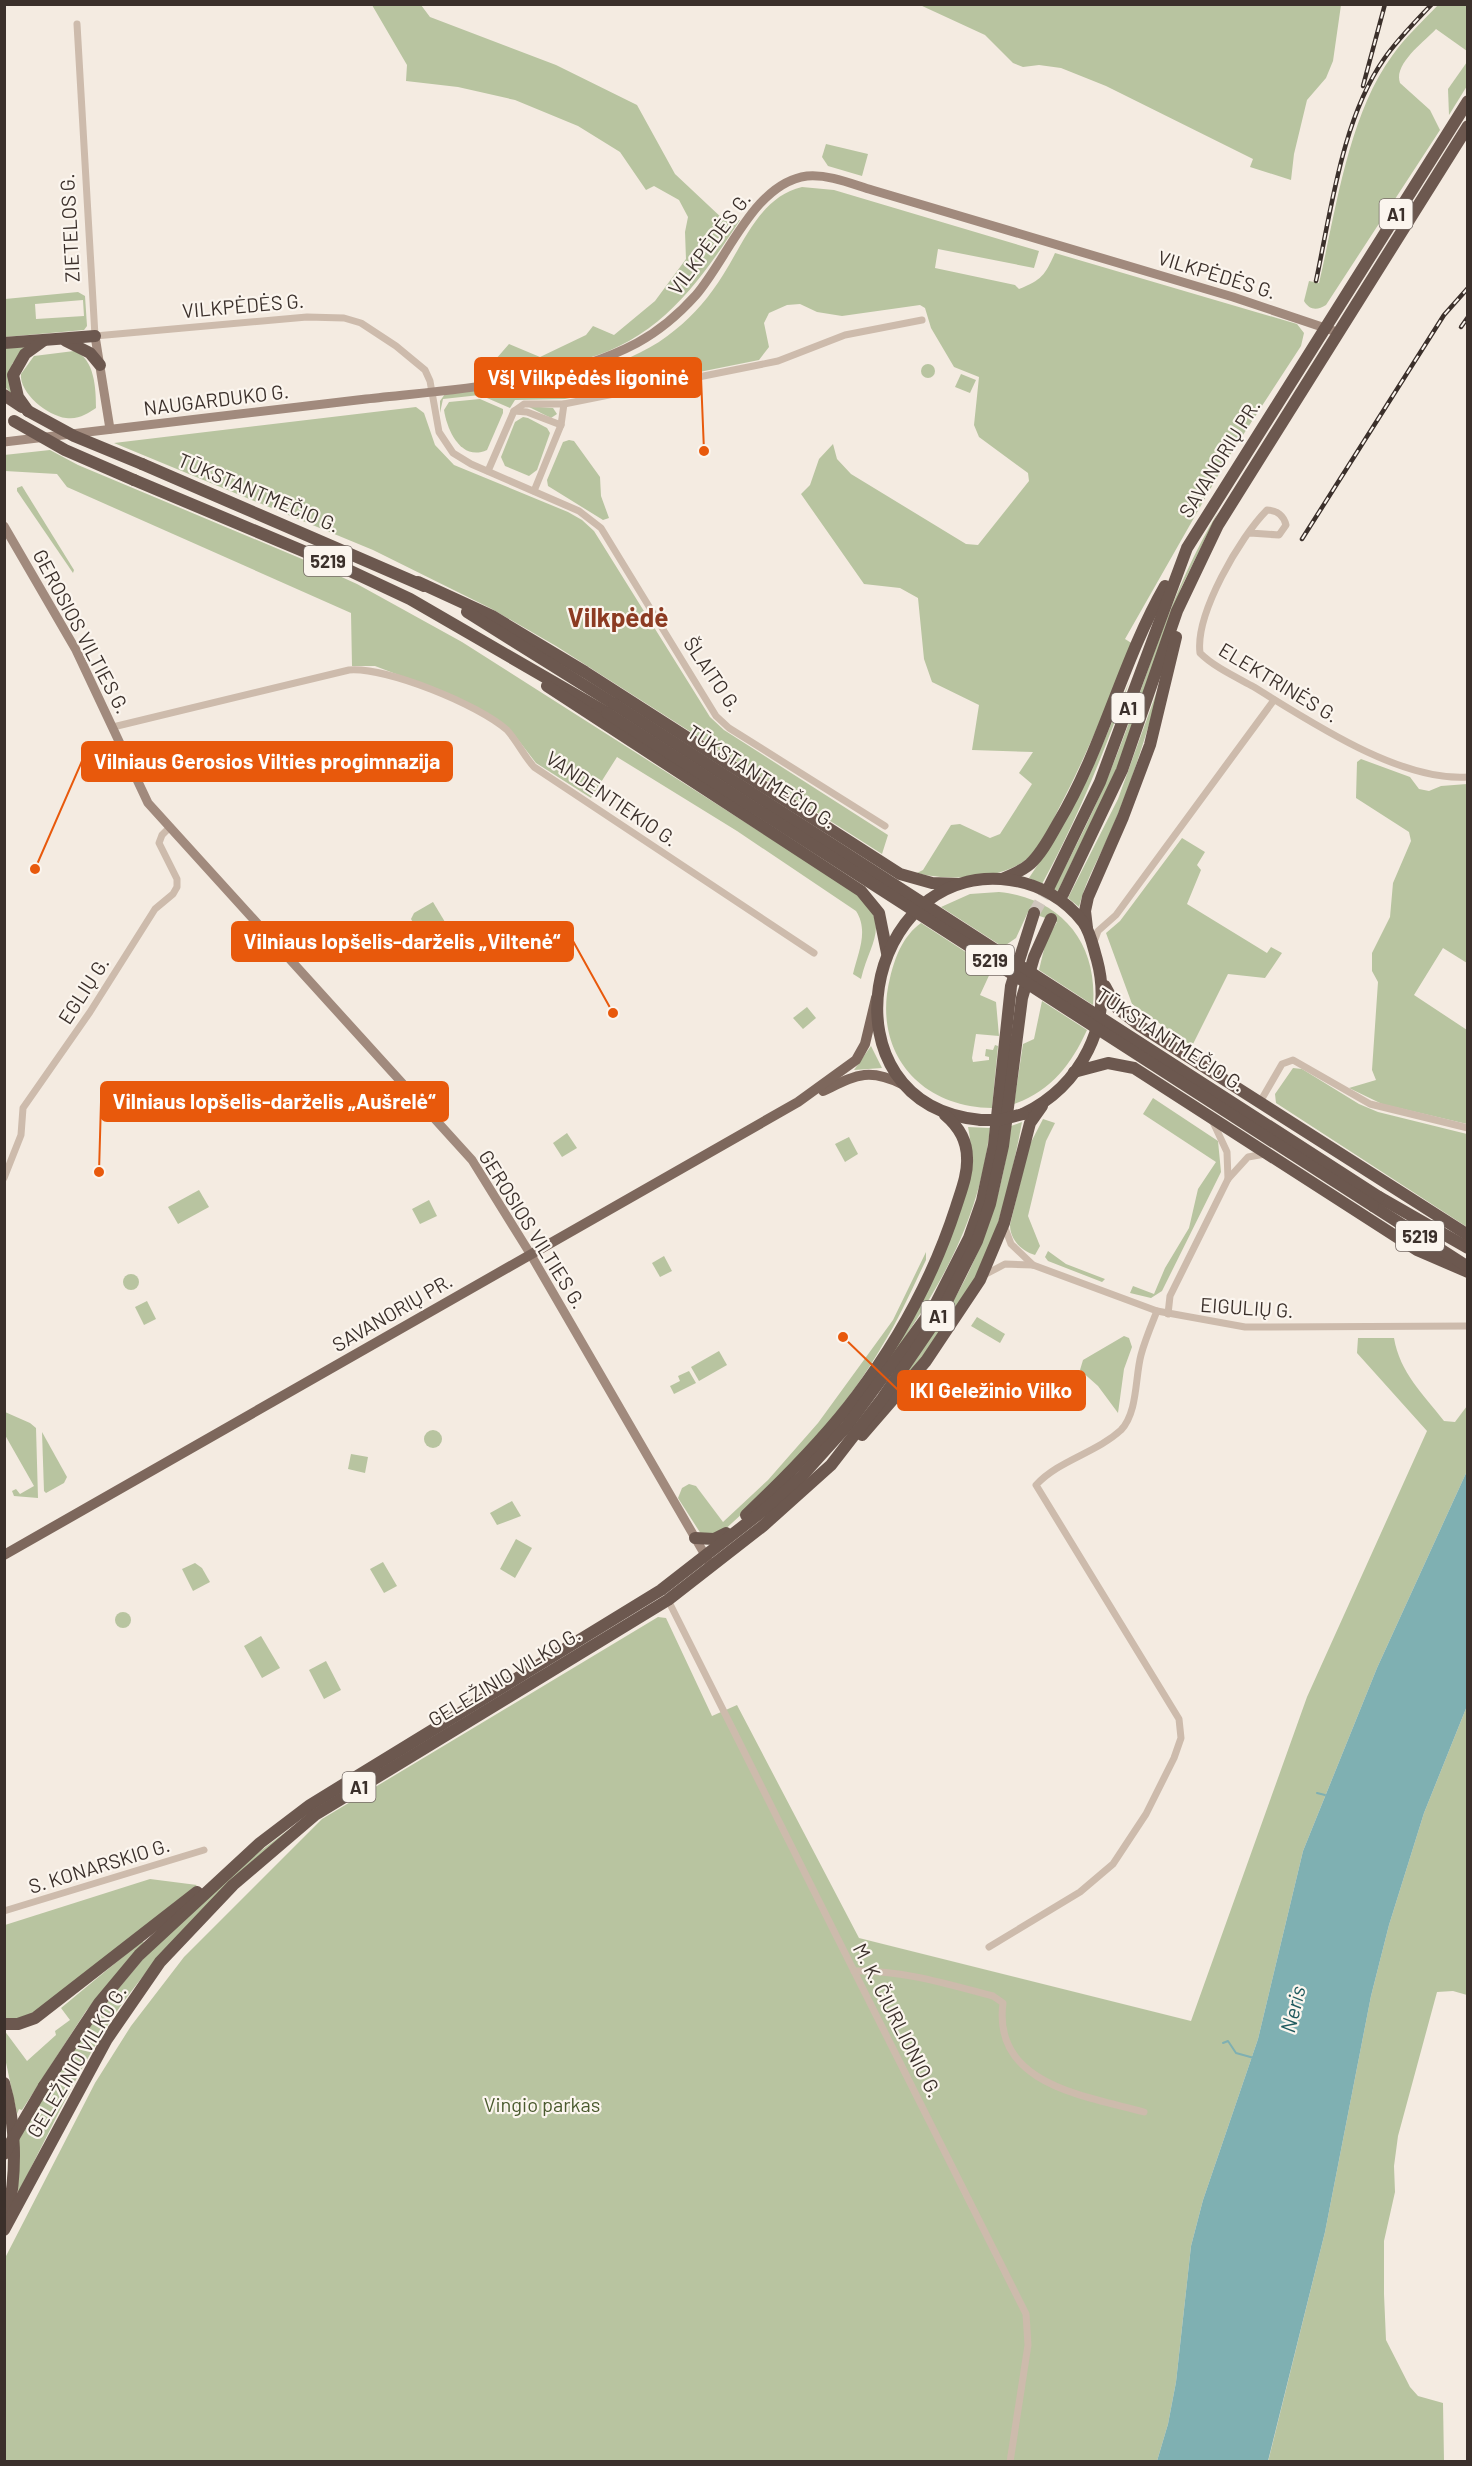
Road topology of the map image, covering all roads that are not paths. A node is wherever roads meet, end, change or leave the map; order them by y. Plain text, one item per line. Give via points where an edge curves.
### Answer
1 (77, 24) dead end
2 (1467, 101) edge
3 (1467, 126) edge
4 (922, 320) dead end
5 (1325, 327) junction
6 (1337, 333) junction
7 (95, 336) junction
8 (59, 339) junction
9 (44, 340) junction
10 (4, 343) edge
11 (100, 365) junction
12 (431, 391) junction
13 (4, 395) edge
14 (564, 404) junction
15 (28, 411) junction
16 (514, 411) junction
17 (9, 417) edge
18 (561, 425) junction
19 (110, 429) junction
20 (4, 442) edge
21 (488, 471) junction
22 (534, 491) junction
23 (4, 526) edge
24 (1250, 533) junction
25 (1187, 548) junction
26 (418, 582) junction
27 (1186, 592) junction
28 (513, 659) junction
29 (1275, 700) junction
30 (611, 709) junction
31 (113, 727) junction
32 (1467, 777) edge
33 (885, 826) dead end
34 (169, 828) junction
35 (1001, 879) junction
36 (966, 884) junction
37 (1049, 886) tunnel mouth
38 (1063, 894) tunnel mouth
39 (1085, 908) junction
40 (1034, 913) tunnel mouth
41 (1051, 919) dead end
42 (1104, 925) junction
43 (1088, 931) junction
44 (1094, 948) junction
45 (814, 953) dead end
46 (887, 953) junction
47 (1103, 982) junction
48 (878, 988) junction
49 (1074, 1072) junction
50 (902, 1084) junction
51 (1047, 1101) junction
52 (798, 1102) junction
53 (1260, 1102) junction
54 (937, 1109) junction
55 (1210, 1116) junction
56 (1467, 1128) edge
57 (998, 1145) junction
58 (1267, 1154) junction
59 (4, 1178) edge
60 (1228, 1179) junction
61 (1397, 1192) junction
62 (1376, 1201) junction
63 (1004, 1223) junction
64 (1467, 1234) edge
65 (1467, 1248) edge
66 (531, 1255) junction
67 (1033, 1265) junction
68 (1467, 1266) edge
69 (1467, 1272) edge
70 (980, 1280) junction
71 (1156, 1311) junction
72 (1168, 1314) junction
73 (1467, 1326) edge
74 (856, 1397) junction
75 (825, 1451) junction
76 (831, 1465) junction
77 (769, 1506) junction
78 (732, 1528) junction
79 (695, 1538) junction
80 (4, 1555) edge
81 (709, 1561) junction
82 (669, 1604) junction
83 (260, 1843) junction
84 (204, 1850) dead end
85 (4, 1911) edge
86 (989, 1947) dead end
87 (854, 1971) junction
88 (4, 2024) edge
89 (4, 2083) edge
90 (1144, 2112) dead end
91 (4, 2154) edge
92 (4, 2230) edge
93 (1010, 2462) edge

1 - 7 street, ZIETELOS G.
2 - 5 highway, SAVANORIŲ PR. / A1
3 - 6 highway, SAVANORIŲ PR. / A1
4 - 14 street via 845,335 778,361
5 - 6 main road, VILKPĖDĖS G.
5 - 12 main road, VILKPĖDĖS G. via 872,190 809,176 790,180 766,197 697,294 668,322 638,343 600,360 553,373
5 - 25 highway, SAVANORIŲ PR. / A1
6 - 27 highway, SAVANORIŲ PR. / A1 via 1218,525
7 - 8 highway
7 - 11 main road, ZIETELOS G.
7 - 12 street, VILKPĖDĖS G. via 307,317 344,318 369,326 406,353 428,375
8 - 9 highway
8 - 11 highway via 90,352
9 - 10 highway
9 - 15 highway via 25,354 13,375 18,397
11 - 19 main road, ZIETELOS G.
12 - 19 main road, NAUGARDUKO G.
12 - 21 street, ŠLAITO G. via 439,432 447,446 460,459
13 - 15 highway, TŪKSTANTMEČIO G. / 5219
14 - 16 street via 524,404
14 - 18 street
15 - 26 highway, TŪKSTANTMEČIO G. / 5219, bridge via 74,436
16 - 18 street
16 - 21 street
17 - 28 highway, TŪKSTANTMEČIO G. / 5219, bridge via 65,450 357,574 447,619
18 - 22 street
19 - 20 main road, NAUGARDUKO G.
21 - 22 street, ŠLAITO G.
22 - 33 street, ŠLAITO G. via 579,511 601,528 709,706 722,721
23 - 31 main road, GEROSIOS VILTIES G. via 76,650
24 - 24 street, ELEKTRINĖS G. via 1267,510 1285,519 1286,525 1279,535
24 - 29 street, ELEKTRINĖS G. via 1214,589 1200,653
25 - 35 highway via 1149,616 1070,804 1038,856 1026,868
25 - 37 highway, SAVANORIŲ PR. / A1 via 1111,756
26 - 30 highway, TŪKSTANTMEČIO G. / 5219
26 - 36 highway via 492,616 565,660 900,874 932,883
27 - 38 highway, SAVANORIŲ PR. / A1 via 1122,770
27 - 39 highway via 1153,736
28 - 30 highway, TŪKSTANTMEČIO G. / 5219
28 - 46 highway via 569,702 861,891 879,913
29 - 32 street, ELEKTRINĖS G. via 1372,754 1430,775
29 - 42 street via 1129,899
30 - 62 highway, TŪKSTANTMEČIO G. / 5219, bridge
31 - 34 main road, GEROSIOS VILTIES G. via 148,803
31 - 45 street, VANDENTIEKIO G. via 350,670 390,674 452,699 500,725 534,767
34 - 59 street, EGLIŲ G. via 159,843 177,879 177,887 155,909 23,1108 21,1135
34 - 66 main road, GEROSIOS VILTIES G. via 472,1160
35 - 36 highway
35 - 43 highway via 1052,894 1077,915
36 - 46 highway via 937,896 919,909
39 - 42 street via 1091,923
39 - 43 highway
40 - 57 highway, A1 via 1011,986
41 - 57 highway, A1 via 1022,998
42 - 44 street via 1098,931
43 - 44 highway
44 - 47 highway
46 - 48 highway
47 - 49 highway via 1095,1037
47 - 53 highway via 1111,1000 1124,1014
48 - 50 highway via 879,1037
48 - 52 main road, SAVANORIŲ PR. via 865,1044 856,1060
49 - 51 highway
49 - 55 highway via 1108,1063 1128,1066
50 - 52 main road, SAVANORIŲ PR. via 876,1073 860,1075
50 - 54 highway
51 - 54 highway, bridge via 1023,1114 1000,1120 955,1116
51 - 63 highway via 1033,1116 1027,1131
52 - 66 main road, SAVANORIŲ PR.
53 - 56 street via 1282,1064 1293,1060 1370,1104
53 - 61 highway
54 - 74 highway via 955,1124 965,1143 967,1158 962,1186 924,1289
55 - 58 highway
55 - 60 street via 1227,1152
57 - 75 highway, GELEŽINIO VILKO G. / A1 via 982,1202 934,1307 875,1391
57 - 76 highway, GELEŽINIO VILKO G. / A1 via 987,1213 956,1286 905,1366
58 - 60 street via 1248,1156
58 - 69 highway via 1417,1250
60 - 72 street via 1170,1296
61 - 64 highway
61 - 65 highway
62 - 65 highway, TŪKSTANTMEČIO G. / 5219
62 - 68 highway, TŪKSTANTMEČIO G. / 5219
63 - 67 street, EIGULIŲ G. via 1008,1240
63 - 70 highway
66 - 79 main road, GEROSIOS VILTIES G.
66 - 80 main road, SAVANORIŲ PR.
67 - 70 street, EIGULIŲ G. via 1005,1264 988,1271
67 - 71 street, EIGULIŲ G.
70 - 76 highway via 904,1390
71 - 72 street, EIGULIŲ G.
71 - 86 street via 1144,1343 1126,1423 1035,1485 1179,1719 1181,1738 1156,1795 1113,1864 1080,1892
72 - 73 street, EIGULIŲ G. via 1264,1328
74 - 75 highway
74 - 78 highway
75 - 77 highway, GELEŽINIO VILKO G. / A1
76 - 81 highway, GELEŽINIO VILKO G. / A1 via 807,1489
77 - 78 highway
77 - 81 highway, GELEŽINIO VILKO G. / A1
78 - 79 highway via 714,1539
79 - 81 main road, GEROSIOS VILTIES G.
81 - 82 highway, GELEŽINIO VILKO G. / A1
81 - 83 highway, GELEŽINIO VILKO G. / A1 via 310,1805
82 - 87 street, M. K. ČIURLIONIO G.
82 - 92 highway, GELEŽINIO VILKO G. / A1 via 325,1809 233,1885 160,1962 107,2039
83 - 88 highway via 35,2018
83 - 91 highway, GELEŽINIO VILKO G. / A1, bridge via 139,1955 99,2003
84 - 85 street, S. KONARSKIO G.
87 - 90 street via 915,1977 993,1996 1003,2003 1003,2024 1011,2050 1042,2080 1057,2089
87 - 93 street, M. K. ČIURLIONIO G. via 1026,2314 1028,2345
89 - 92 highway via 12,2117 14,2157

